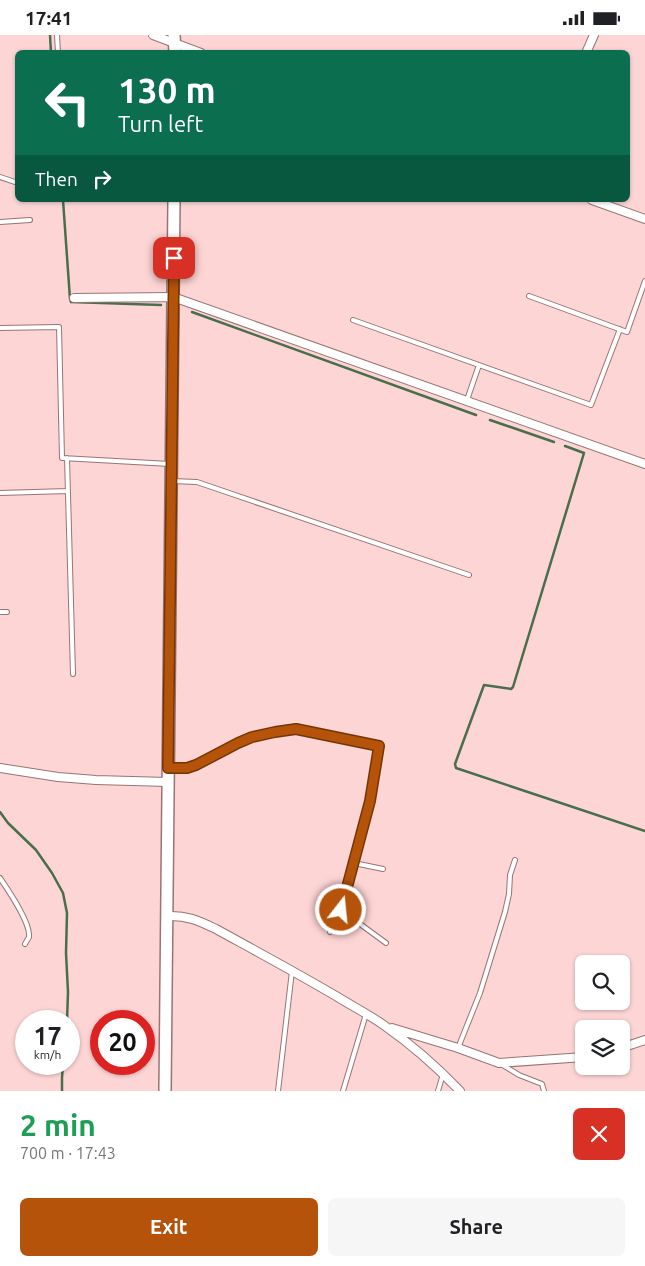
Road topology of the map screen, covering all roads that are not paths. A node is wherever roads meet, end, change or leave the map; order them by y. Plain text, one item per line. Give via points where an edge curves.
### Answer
1 (58, 35) edge
2 (154, 35) edge
3 (594, 35) edge
4 (175, 43) edge
5 (58, 50) edge
6 (193, 50) edge
7 (587, 50) edge
8 (0, 177) edge
9 (15, 182) edge
10 (174, 202) edge
11 (598, 202) edge
12 (645, 219) edge
13 (30, 220) dead end
14 (0, 222) edge
15 (645, 281) edge
16 (528, 295) dead end
17 (173, 297) junction
18 (74, 298) dead end
19 (353, 321) dead end
20 (0, 329) edge
21 (620, 329) junction
22 (479, 365) junction
23 (467, 400) junction
24 (67, 458) junction
25 (171, 464) junction
26 (645, 464) edge
27 (171, 481) junction
28 (68, 491) junction
29 (0, 493) edge
30 (469, 575) dead end
31 (0, 612) edge
32 (7, 612) dead end
33 (73, 674) dead end
34 (0, 768) edge
35 (168, 768) junction
36 (168, 782) junction
37 (515, 860) dead end
38 (354, 863) junction
39 (383, 869) dead end
40 (0, 878) edge
41 (341, 910) junction
42 (167, 916) junction
43 (330, 932) dead end
44 (386, 943) dead end
45 (25, 944) dead end
46 (292, 971) junction
47 (366, 1014) junction
48 (385, 1025) junction
49 (645, 1040) edge
50 (630, 1044) edge
51 (458, 1048) junction
52 (575, 1058) edge
53 (499, 1063) junction
54 (444, 1074) junction
55 (165, 1091) edge
56 (278, 1091) edge
57 (343, 1091) edge
58 (438, 1091) edge
59 (460, 1091) edge
60 (544, 1091) edge

1 - 5 lane
2 - 4 street
3 - 7 street
4 - 6 street
8 - 9 lane
10 - 17 street
11 - 12 street
13 - 14 lane
15 - 21 lane via 627,332
16 - 21 lane
17 - 18 street
17 - 23 street
17 - 25 street
19 - 22 lane
20 - 24 lane via 59,327 62,458
21 - 22 lane via 591,405
22 - 23 lane
23 - 26 street
24 - 25 lane
24 - 28 lane
25 - 27 street
27 - 30 lane via 197,482
27 - 35 street
28 - 29 lane
28 - 33 lane
31 - 32 lane
34 - 36 street via 58,777
35 - 36 street
35 - 38 lane via 192,767 245,740 296,729 379,746 370,801
36 - 42 street
37 - 51 lane via 505,912 480,993
38 - 39 lane
38 - 41 lane
40 - 45 lane via 27,925 29,937
41 - 43 lane
41 - 44 lane
42 - 46 street via 202,922
42 - 55 street
46 - 47 street
46 - 56 lane
47 - 48 street
47 - 57 lane
48 - 51 street
48 - 54 street
49 - 50 street
51 - 53 street
52 - 53 street
53 - 60 lane via 542,1084
54 - 58 lane
54 - 59 street

